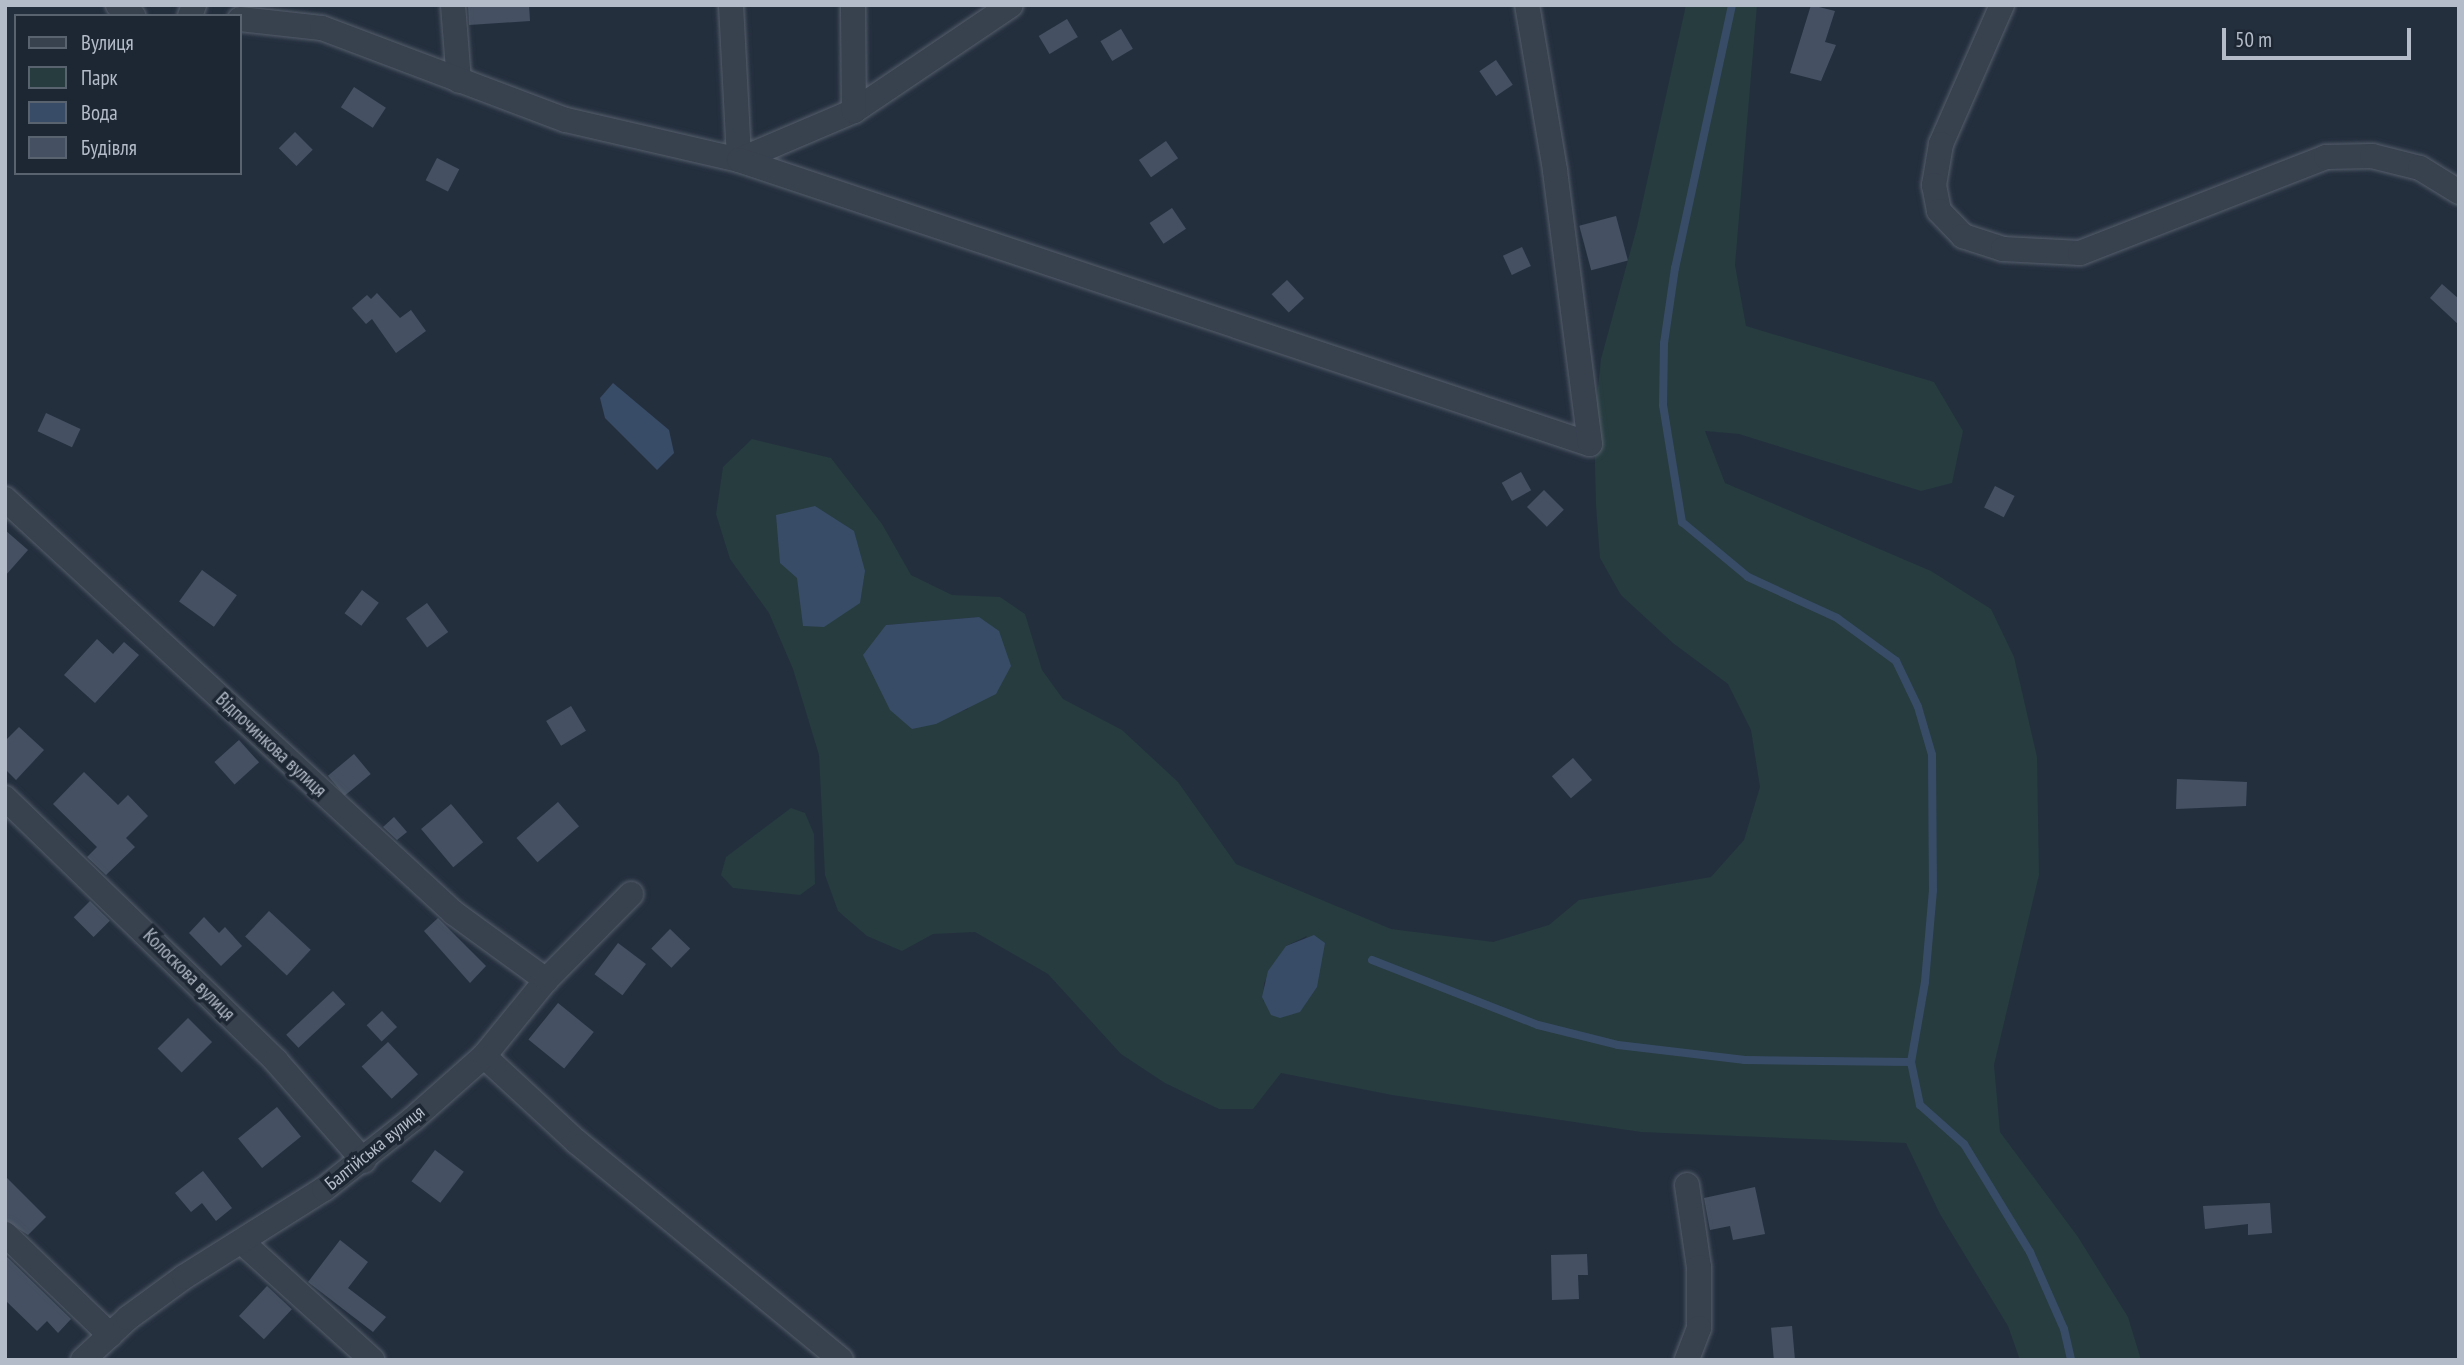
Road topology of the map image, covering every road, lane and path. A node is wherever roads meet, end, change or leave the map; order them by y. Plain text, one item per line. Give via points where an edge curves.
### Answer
1 (453, 5) edge
2 (731, 5) edge
3 (853, 5) edge
4 (1011, 5) edge
5 (1527, 5) edge
6 (2002, 5) edge
7 (242, 19) edge
8 (459, 81) junction
9 (854, 111) junction
10 (739, 160) junction
11 (2459, 192) edge
12 (5, 499) edge
13 (5, 798) edge
14 (631, 894) dead end
15 (546, 980) junction
16 (484, 1056) junction
17 (364, 1161) junction
18 (1687, 1185) dead end
19 (5, 1234) edge
20 (243, 1242) junction
21 (110, 1335) junction
22 (83, 1360) edge
23 (372, 1360) edge
24 (841, 1360) edge
25 (1687, 1360) edge

1 - 8 street
2 - 10 street
3 - 9 street
4 - 9 street
5 - 10 street via 1555,170 1590,444
6 - 11 street via 1941,144 1934,185 1939,211 1963,236 2003,249 2080,253 2145,232 2326,157 2372,156 2420,168
7 - 8 street via 322,28
8 - 10 street via 566,120
9 - 10 street
12 - 15 street, Відпочинкова вулиця via 454,913
13 - 17 street, Колоскова вулиця via 276,1061
14 - 15 street, Балтійська вулиця
15 - 16 street, Балтійська вулиця
16 - 17 street, Балтійська вулиця
16 - 24 street via 577,1142
17 - 20 street, Балтійська вулиця
18 - 25 street via 1699,1268 1699,1328
19 - 21 street
20 - 21 street, Балтійська вулиця via 184,1277
20 - 23 street
21 - 22 street, Балтійська вулиця

